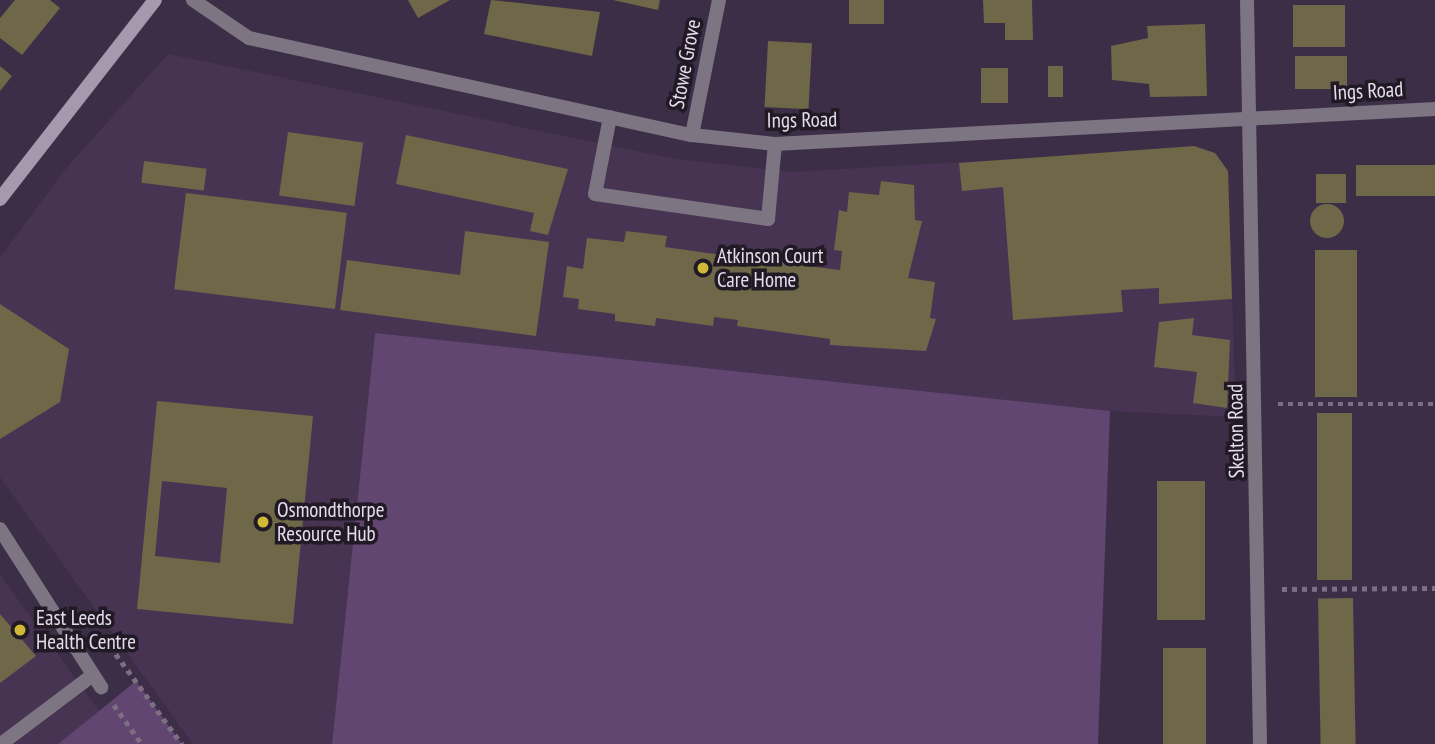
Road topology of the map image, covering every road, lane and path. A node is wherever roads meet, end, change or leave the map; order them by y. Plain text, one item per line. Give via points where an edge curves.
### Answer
1 (155, 0) edge
2 (193, 0) edge
3 (719, 0) edge
4 (1247, 0) edge
5 (1435, 109) edge
6 (610, 117) junction
7 (1249, 118) junction
8 (692, 135) junction
9 (775, 144) junction
10 (0, 199) edge
11 (1256, 404) junction
12 (1435, 404) edge
13 (0, 529) edge
14 (1435, 588) edge
15 (1258, 589) junction
16 (110, 646) dead end
17 (97, 681) junction
18 (1, 744) edge
19 (142, 744) edge
20 (182, 744) edge
21 (1260, 744) edge

1 - 10 street
2 - 6 street, Ings Road via 218,23 249,38
3 - 8 street, Stowe Grove
4 - 7 street, Skelton Road
5 - 7 street, Ings Road
6 - 8 street, Ings Road
6 - 9 street via 596,194 768,219
7 - 9 street, Ings Road
7 - 11 street, Skelton Road
8 - 9 street, Ings Road
11 - 12 path
11 - 15 street, Skelton Road
13 - 17 street
14 - 15 path
15 - 21 street, Skelton Road
16 - 20 path
17 - 18 street
17 - 19 path

